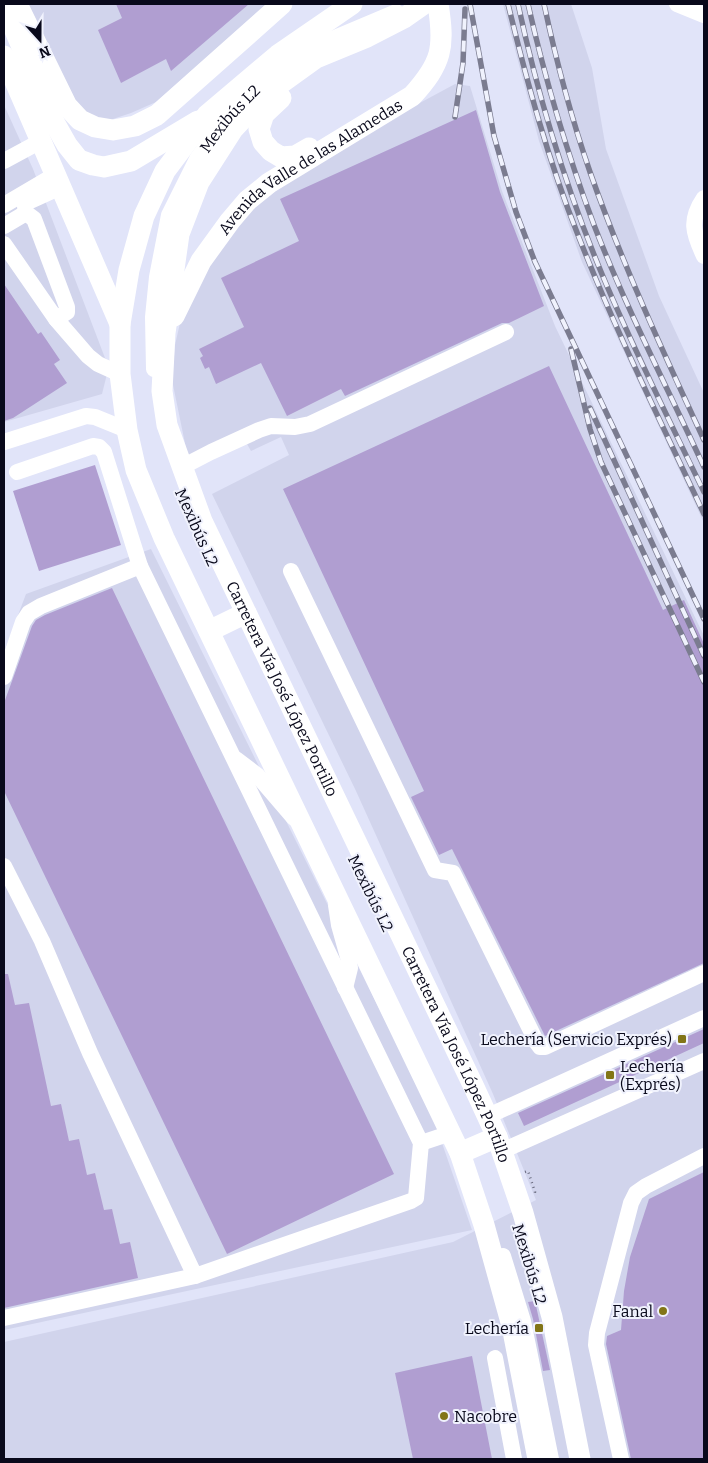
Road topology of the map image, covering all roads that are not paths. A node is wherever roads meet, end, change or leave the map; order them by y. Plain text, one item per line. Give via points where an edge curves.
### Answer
1 (17, 4) edge
2 (282, 4) edge
3 (352, 4) edge
4 (362, 4) edge
5 (424, 4) edge
6 (438, 4) edge
7 (677, 4) edge
8 (4, 5) edge
9 (403, 11) edge
10 (704, 15) edge
11 (367, 36) junction
12 (4, 56) edge
13 (207, 115) junction
14 (360, 128) junction
15 (41, 141) junction
16 (4, 162) edge
17 (60, 184) junction
18 (704, 198) edge
19 (4, 205) edge
20 (30, 216) junction
21 (4, 226) edge
22 (4, 244) edge
23 (704, 256) edge
24 (56, 319) junction
25 (120, 324) junction
26 (506, 332) dead end
27 (165, 333) junction
28 (120, 374) junction
29 (127, 430) junction
30 (4, 442) edge
31 (182, 467) junction
32 (17, 472) dead end
33 (140, 566) junction
34 (291, 571) dead end
35 (242, 615) junction
36 (212, 629) junction
37 (4, 678) edge
38 (232, 756) junction
39 (305, 830) junction
40 (6, 874) edge
41 (333, 888) junction
42 (704, 973) edge
43 (346, 988) junction
44 (704, 1018) edge
45 (704, 1060) edge
46 (488, 1116) junction
47 (451, 1133) junction
48 (421, 1143) junction
49 (496, 1143) junction
50 (463, 1151) junction
51 (704, 1156) edge
52 (195, 1276) junction
53 (4, 1318) edge
54 (495, 1358) dead end
55 (514, 1459) edge
56 (538, 1459) edge
57 (551, 1459) edge
58 (574, 1459) edge
59 (580, 1459) edge
60 (621, 1459) edge

1 - 2 main road via 67,106 80,120 113,130 135,126 156,115
3 - 13 main road via 278,55
4 - 36 street, Mexibús L2 via 250,84 201,131 150,217 137,265 128,311 125,354 143,467
5 - 9 main road, Carretera Vía José López Portillo
6 - 14 main road, Avenida Valle de las Alamedas via 442,46 428,78 412,96
7 - 10 street
8 - 13 main road via 54,122 79,160 104,167 131,161
9 - 11 main road, Carretera Vía José López Portillo
9 - 35 street, Mexibús L2 via 313,47 257,87 225,120 197,159 169,215 153,317 154,393 168,460 194,522
11 - 14 main road via 283,96 264,114 259,129 263,142 281,157 295,156 342,131
11 - 27 main road, Carretera Vía José López Portillo via 316,58 266,94 233,129 199,182 179,234
12 - 15 main road
13 - 25 main road via 166,171 144,216 129,270
14 - 27 main road, Avenida Valle de las Alamedas via 268,183 247,201 201,261
15 - 16 street
15 - 17 main road
17 - 19 street
17 - 20 street via 25,204
17 - 25 main road
18 - 23 street via 694,217 694,232
20 - 21 street
20 - 24 street via 67,308 67,312
22 - 24 street
24 - 28 street via 88,356
25 - 28 main road
26 - 31 street via 310,424 259,430
27 - 31 main road, Carretera Vía José López Portillo via 162,391 167,425
28 - 29 main road
29 - 30 street via 86,416
29 - 36 main road via 136,470 164,538
31 - 35 main road, Carretera Vía José López Portillo
32 - 33 street via 93,446 99,447 104,452
33 - 37 street via 29,613 22,622
33 - 38 street
34 - 42 street via 435,870 453,873 540,1047
35 - 36 main road
35 - 46 main road, Carretera Vía José López Portillo
35 - 49 street, Mexibús L2
36 - 39 main road
36 - 50 street, Mexibús L2
38 - 39 street via 257,775
38 - 43 street
39 - 41 main road
40 - 52 street via 42,941 90,1053
41 - 43 street via 350,968
41 - 47 main road
43 - 48 street
44 - 46 street
45 - 49 street
46 - 49 main road, Carretera Vía José López Portillo
47 - 48 street
47 - 50 main road
48 - 52 street via 418,1190 416,1198 411,1201
49 - 50 main road
49 - 58 street, Mexibús L2 via 542,1299
49 - 59 main road, Carretera Vía José López Portillo via 523,1213 552,1316
50 - 56 main road via 512,1326
50 - 57 street, Mexibús L2 via 488,1205 523,1321
51 - 60 street via 646,1186 636,1193 631,1204 596,1345
52 - 53 street
54 - 55 street

